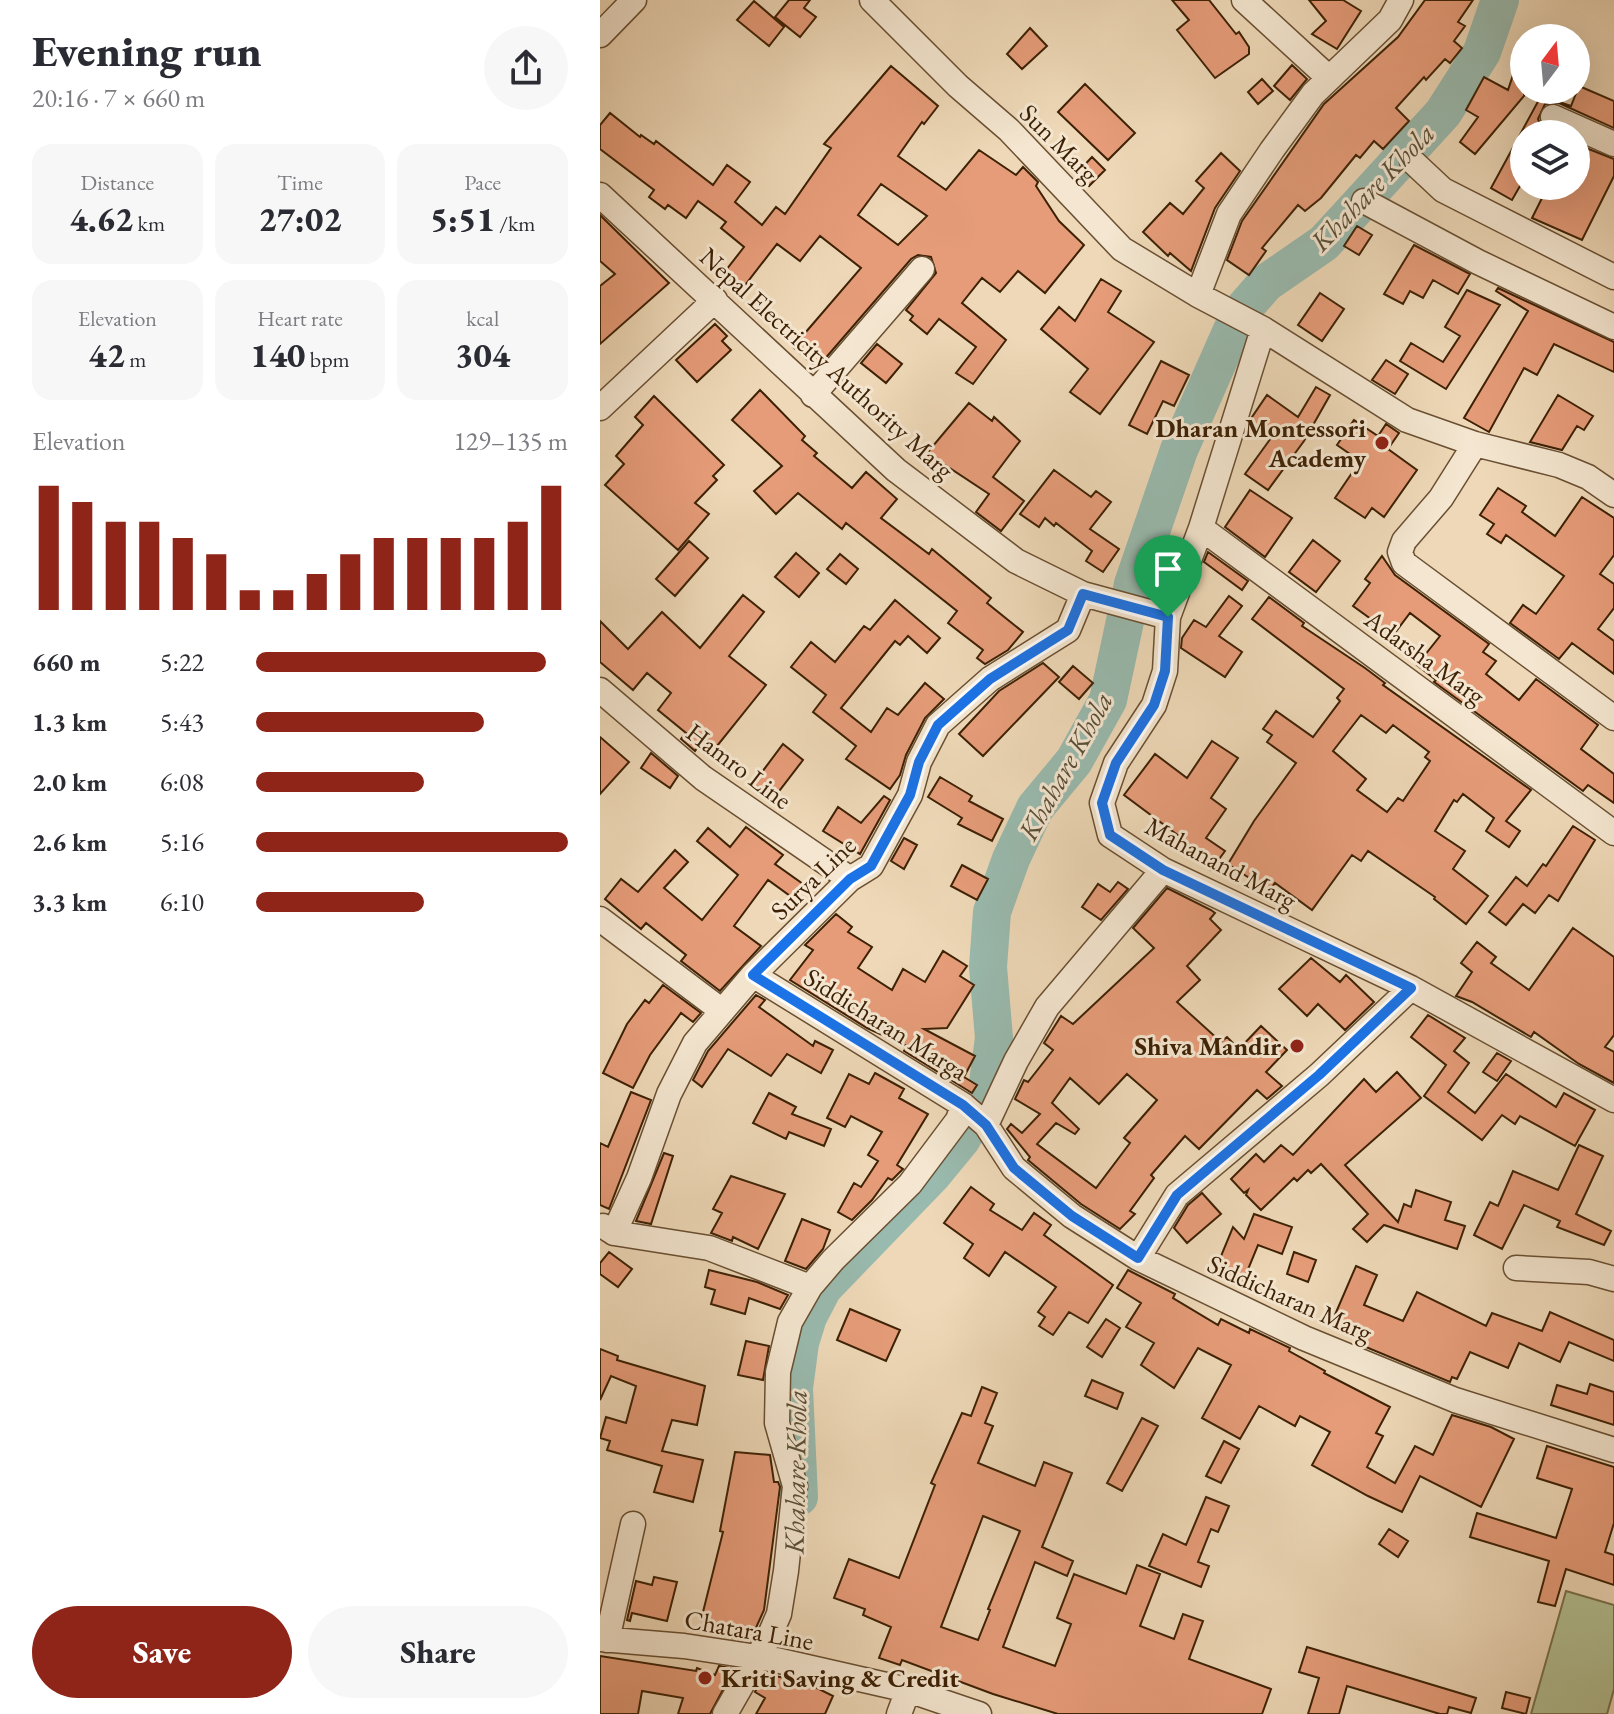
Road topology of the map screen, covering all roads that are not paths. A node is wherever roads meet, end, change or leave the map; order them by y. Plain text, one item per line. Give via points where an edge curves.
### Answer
1 (634, 0) edge
2 (872, 0) edge
3 (1244, 0) edge
4 (1401, 0) edge
5 (600, 35) edge
6 (1329, 78) junction
7 (1553, 117) dead end
8 (1614, 144) edge
9 (1412, 161) dead end
10 (600, 195) edge
11 (1364, 201) dead end
12 (922, 269) dead end
13 (1614, 277) edge
14 (715, 300) junction
15 (1209, 300) junction
16 (1257, 326) junction
17 (1614, 327) edge
18 (813, 395) junction
19 (600, 408) edge
20 (1475, 444) junction
21 (1614, 495) edge
22 (1201, 528) junction
23 (1083, 594) junction
24 (1156, 615) junction
25 (600, 690) edge
26 (1614, 718) edge
27 (1614, 833) edge
28 (1163, 870) junction
29 (850, 879) junction
30 (600, 919) edge
31 (753, 975) junction
32 (1411, 988) junction
33 (721, 1010) junction
34 (1614, 1100) edge
35 (973, 1114) junction
36 (607, 1229) edge
37 (1138, 1258) junction
38 (1516, 1268) dead end
39 (1614, 1279) edge
40 (810, 1287) junction
41 (1614, 1450) edge
42 (633, 1524) dead end
43 (604, 1640) edge
44 (766, 1658) junction
45 (908, 1690) junction
46 (725, 1714) edge
47 (899, 1714) edge
48 (979, 1714) edge

1 - 5 street
2 - 15 street, Sun Marg via 1009,130 1122,249
3 - 6 street
4 - 6 street via 1390,20
6 - 15 street via 1229,214
7 - 8 street
9 - 13 street via 1443,190
10 - 14 street, Nepal Electricity Authority Marg
11 - 17 street
12 - 18 street
14 - 18 street, Nepal Electricity Authority Marg
14 - 19 street
15 - 16 street, Sun Marg
16 - 20 street via 1407,420
16 - 22 street, Mahanand Marg
18 - 23 street, Nepal Electricity Authority Marg via 896,470 1016,561
20 - 21 street via 1559,465
20 - 26 street via 1441,498 1404,541 1404,563
22 - 24 street, Mahanand Marg
22 - 27 street, Adarsha Marg
23 - 24 street, Nepal Electricity Authority Marg
23 - 29 street, Surya Line via 1068,630 990,679 938,725 887,842 871,866
24 - 28 street, Mahanand Marg via 1165,671 1154,705 1116,763 1102,803 1110,835
25 - 29 street, Hamro Line via 703,778
28 - 32 street, Mahanand Marg
28 - 35 street via 1047,1007 1016,1061
29 - 31 street, Surya Line
30 - 33 street
31 - 33 street, Surya Line
31 - 35 street, Siddicharan Marga
32 - 34 street, Mahanand Marg
32 - 37 street via 1319,1075 1177,1195
33 - 36 street, Surya Line via 695,1043 669,1094 639,1178
35 - 37 street, Siddicharan Marg via 1014,1168 1072,1216
35 - 40 street via 958,1120 910,1184
36 - 40 street via 709,1248
37 - 41 street, Siddicharan Marg via 1304,1338 1455,1400
38 - 39 street via 1589,1272
40 - 44 street via 790,1322 778,1372 777,1423 795,1486 779,1614
42 - 43 street
43 - 44 street, Chatara Line
44 - 45 street, Chatara Line
44 - 46 street
45 - 47 street
45 - 48 street, Chatara Line

